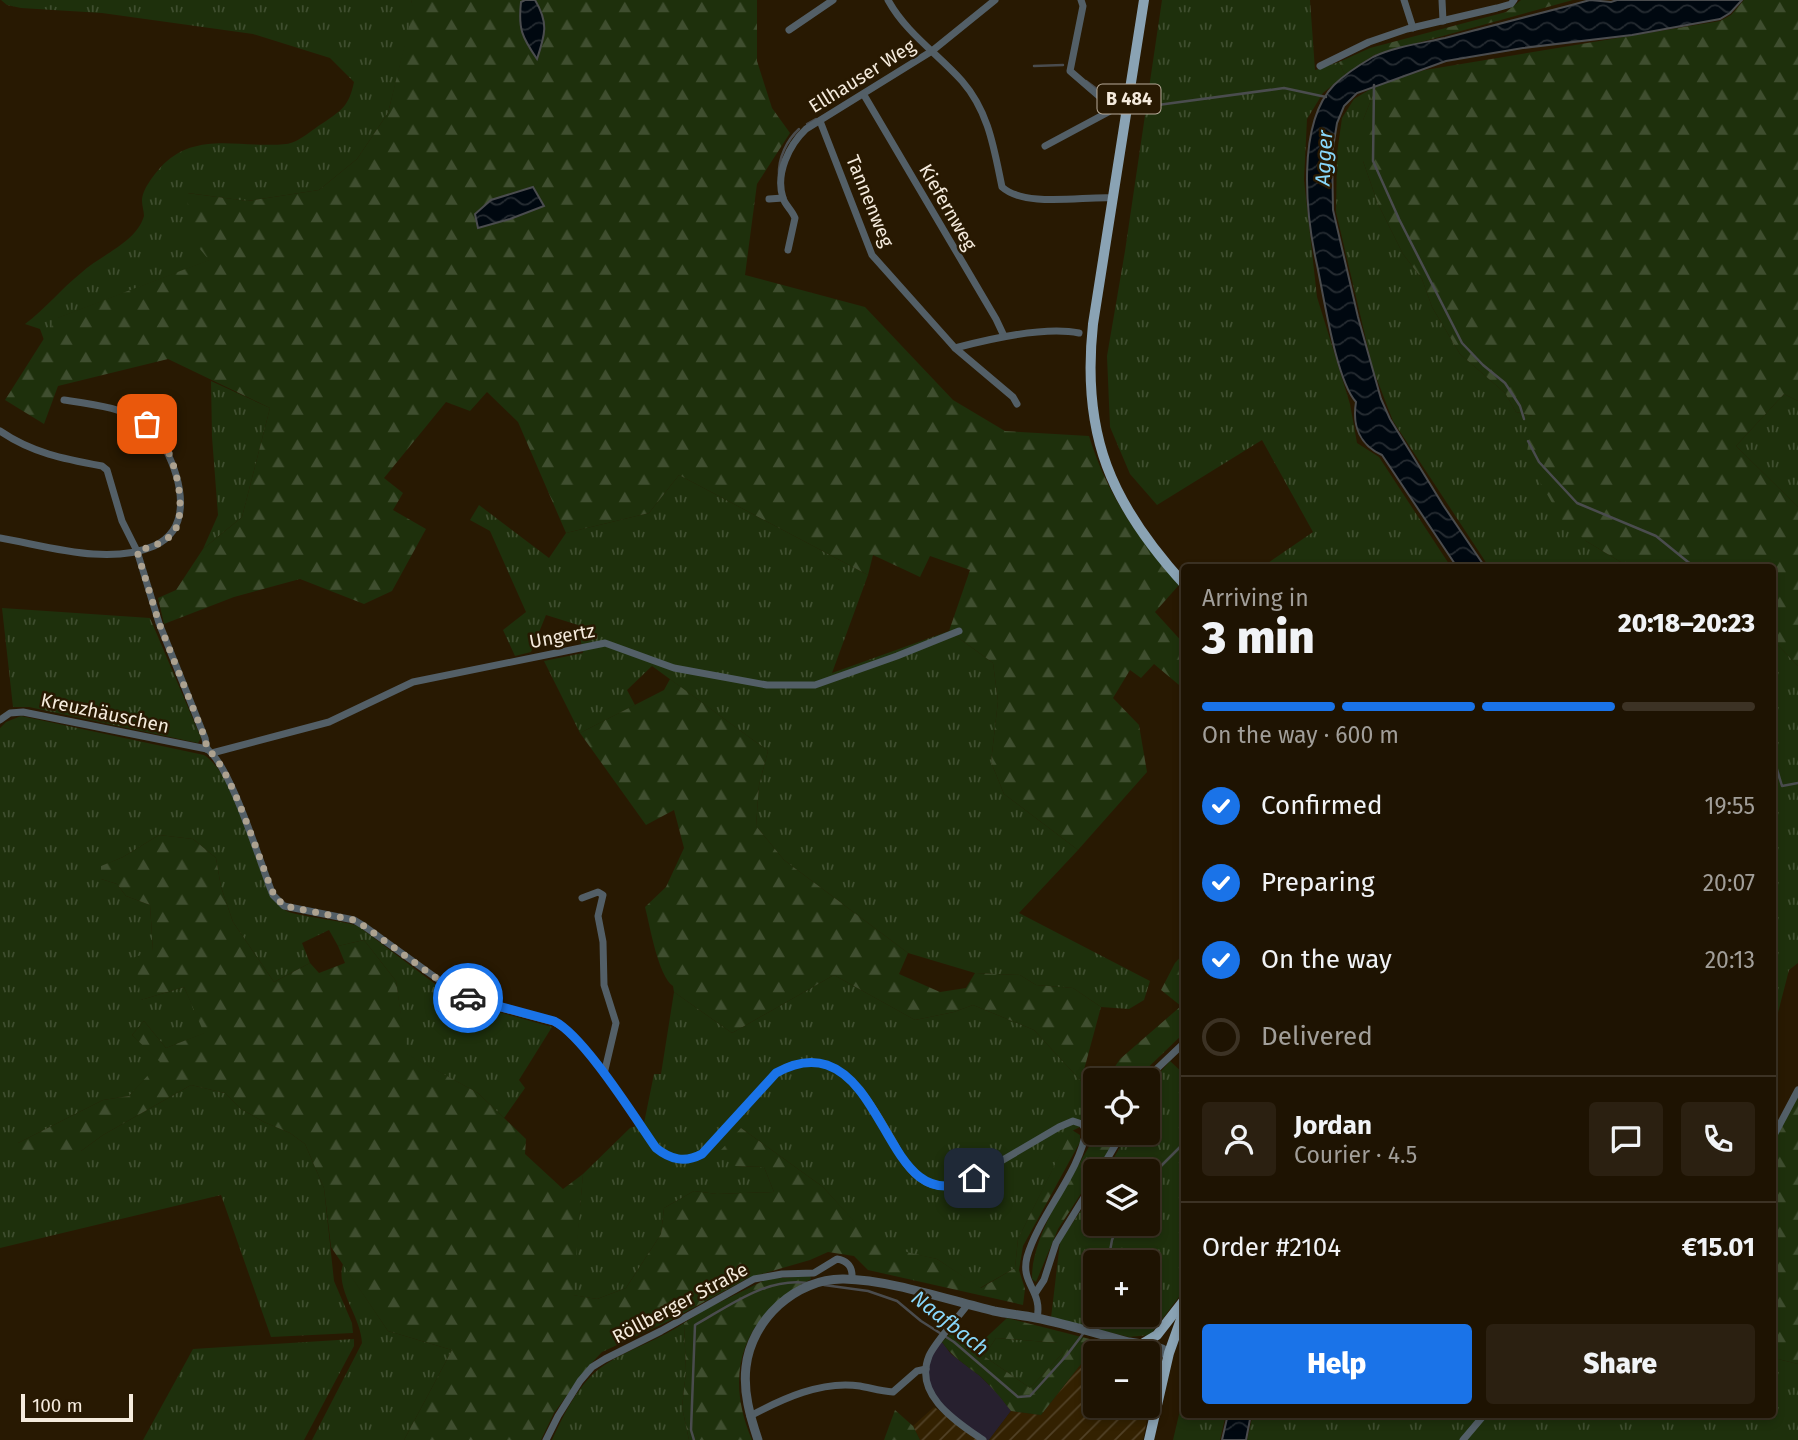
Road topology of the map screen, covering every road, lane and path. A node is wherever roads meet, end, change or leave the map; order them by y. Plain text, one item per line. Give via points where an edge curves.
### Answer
1 (833, 0) edge
2 (888, 0) edge
3 (995, 0) edge
4 (1081, 0) edge
5 (1144, 0) edge
6 (1404, 0) edge
7 (1442, 0) edge
8 (1514, 0) edge
9 (1443, 21) junction
10 (1413, 28) junction
11 (789, 30) dead end
12 (932, 51) junction
13 (1320, 66) dead end
14 (864, 94) junction
15 (1114, 109) junction
16 (1127, 113) junction
17 (820, 121) junction
18 (1045, 146) dead end
19 (783, 198) junction
20 (1113, 198) junction
21 (769, 199) dead end
22 (788, 250) dead end
23 (1079, 333) dead end
24 (1004, 336) junction
25 (956, 348) junction
26 (64, 400) dead end
27 (1017, 404) dead end
28 (0, 431) edge
29 (0, 538) edge
30 (137, 551) junction
31 (1181, 580) edge
32 (959, 631) dead end
33 (0, 720) edge
34 (209, 751) junction
35 (582, 898) dead end
36 (1181, 1046) edge
37 (1158, 1068) edge
38 (604, 1074) junction
39 (1798, 1090) edge
40 (1776, 1131) edge
41 (1083, 1199) edge
42 (852, 1280) junction
43 (1036, 1292) junction
44 (968, 1304) junction
45 (1181, 1304) edge
46 (1037, 1318) junction
47 (1181, 1319) edge
48 (1129, 1341) edge
49 (1142, 1341) edge
50 (1160, 1348) edge
51 (1169, 1353) junction
52 (926, 1368) junction
53 (750, 1416) junction
54 (1481, 1418) edge
55 (980, 1439) edge
56 (546, 1440) edge
57 (758, 1440) edge
58 (1149, 1440) edge
59 (1462, 1440) edge

1 - 11 street
2 - 12 street
3 - 12 street, Ellhauser Weg
4 - 15 street via 1070,71
5 - 16 main road, B 484
6 - 10 street
7 - 9 street
8 - 9 street
9 - 10 street
10 - 13 street
12 - 14 street, Ellhauser Weg
12 - 20 street via 965,84 989,125 1002,187 1009,194 1056,200
14 - 17 street, Ellhauser Weg
14 - 24 street, Kiefernweg
15 - 16 street
15 - 18 street
16 - 20 main road, B 484
17 - 19 street, Ellhauser Weg via 794,141 782,167
17 - 25 street, Tannenweg via 872,255
19 - 21 street
19 - 22 street, Ellhauser Weg via 794,218
20 - 31 main road, B 484 via 1090,351 1093,417 1107,468 1124,506
23 - 24 street
24 - 25 street
25 - 27 street, Tannenweg
26 - 30 street via 143,421 156,433 176,468 181,506 176,529 154,546
28 - 30 street via 33,451 107,470 122,521
29 - 30 street via 110,556
30 - 34 street via 159,623
32 - 34 street, Ungertz via 815,685 767,685 674,668 605,643 413,682 329,722
33 - 34 street, Kreuzhäuschen via 9,713 23,712
34 - 38 street via 226,773 274,895 284,906 354,920 457,993 554,1021
35 - 38 street via 598,892 603,895 598,916 604,985 616,1023
36 - 37 street
38 - 43 street via 656,1148 681,1160 692,1159 711,1146 776,1073 810,1062 831,1066 850,1078 912,1172 933,1185 962,1184 1059,1127 1073,1121 1082,1124 1086,1130 1081,1151 1034,1236 1027,1259 1025,1273
39 - 40 street
41 - 43 street via 1056,1243
42 - 44 street
42 - 53 street via 821,1282 776,1307 755,1337 746,1367
42 - 56 street, Röllberger Straße via 850,1266 837,1259 814,1273 754,1279 726,1293 592,1367
43 - 46 street
44 - 46 street
44 - 52 street via 929,1355
45 - 49 main road via 1157,1335
46 - 48 street
47 - 51 main road
50 - 51 street
51 - 58 main road
52 - 53 street via 892,1392 831,1386 789,1397
52 - 55 street via 936,1403
53 - 57 street
54 - 59 street

